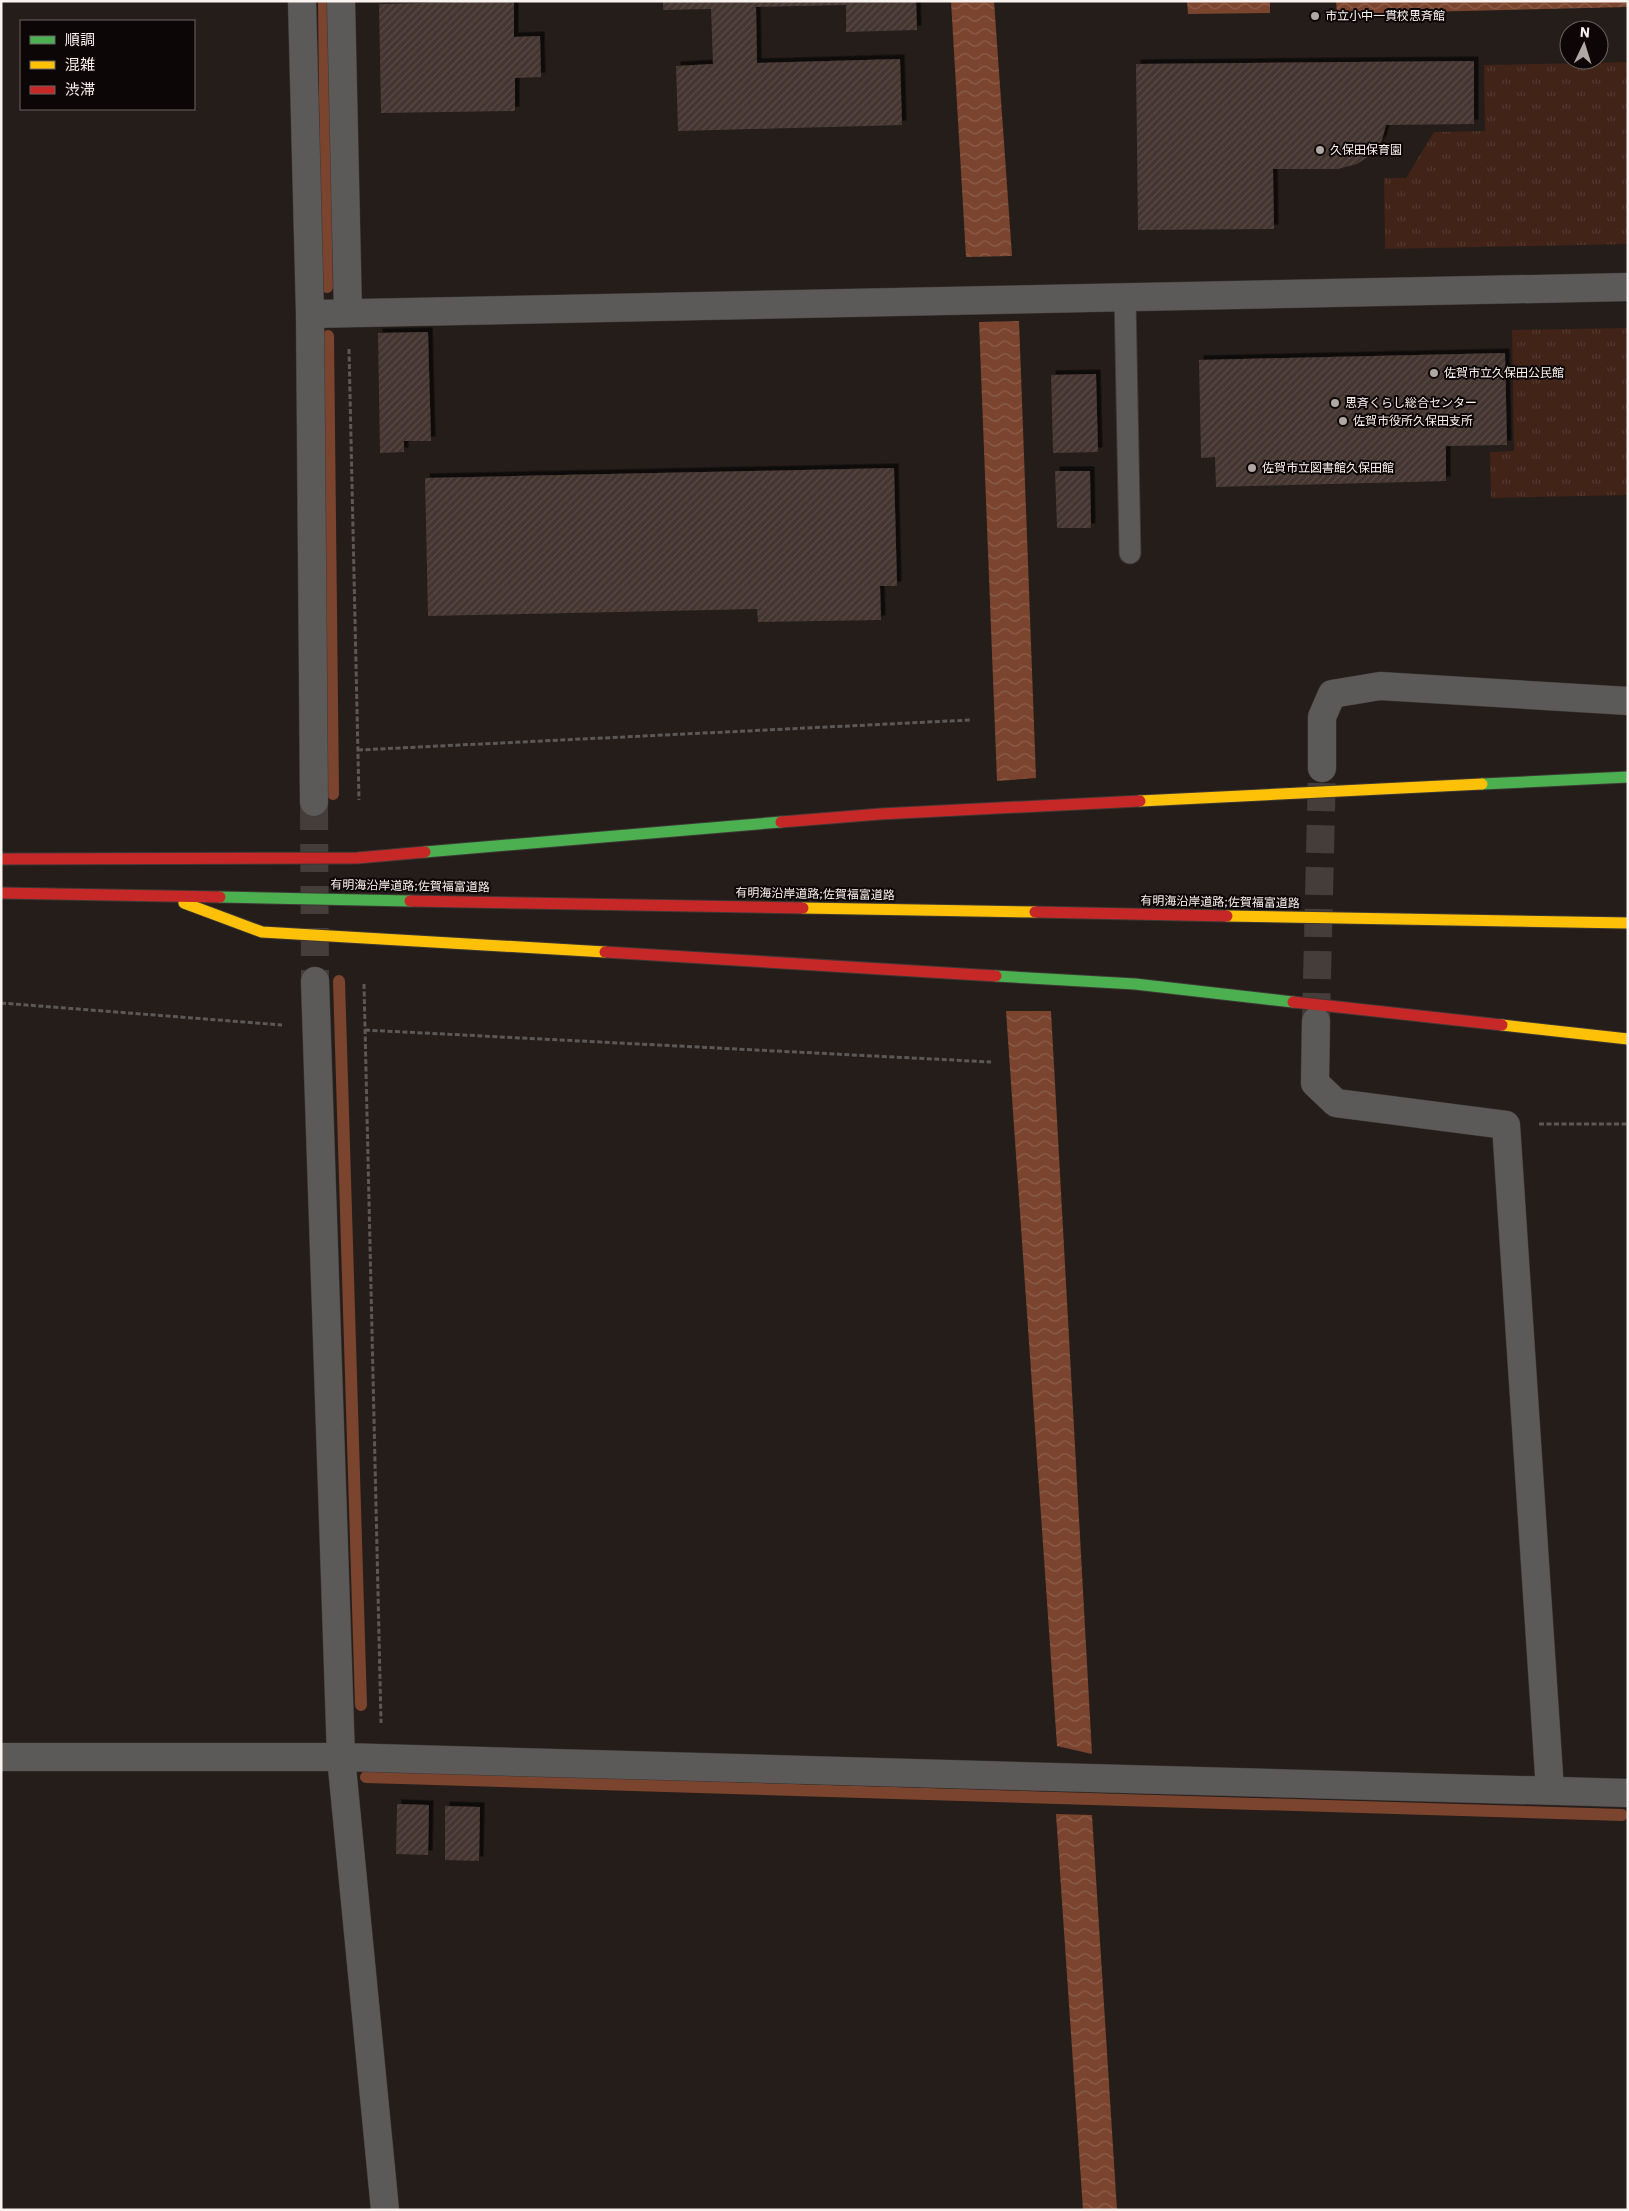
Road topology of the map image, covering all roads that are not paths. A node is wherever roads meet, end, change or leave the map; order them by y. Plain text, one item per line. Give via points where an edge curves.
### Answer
1 (302, 1) edge
2 (341, 1) edge
3 (1628, 287) edge
4 (1125, 297) junction
5 (348, 313) junction
6 (310, 314) junction
7 (1130, 554) dead end
8 (1628, 701) edge
9 (1322, 768) tunnel mouth
10 (1628, 777) edge
11 (314, 802) tunnel mouth
12 (1, 859) edge
13 (1, 893) edge
14 (165, 896) junction
15 (1628, 923) edge
16 (315, 981) tunnel mouth
17 (1316, 1021) tunnel mouth
18 (1628, 1039) edge
19 (1, 1757) edge
20 (341, 1757) junction
21 (1550, 1790) junction
22 (1628, 1792) edge
23 (385, 2210) edge

1 - 6 street
2 - 5 street
3 - 4 street
4 - 5 street
4 - 7 lane
5 - 6 street
6 - 11 street
8 - 9 street via 1380,686 1332,694 1322,717
10 - 12 highway via 880,814 357,858
13 - 14 highway, 有明海沿岸道路;佐賀福富道路
14 - 15 highway, 有明海沿岸道路;佐賀福富道路
14 - 18 highway via 262,932 1135,984
16 - 20 street
17 - 21 street via 1315,1083 1336,1103 1506,1125
19 - 20 street
20 - 21 street
20 - 23 street
21 - 22 street

